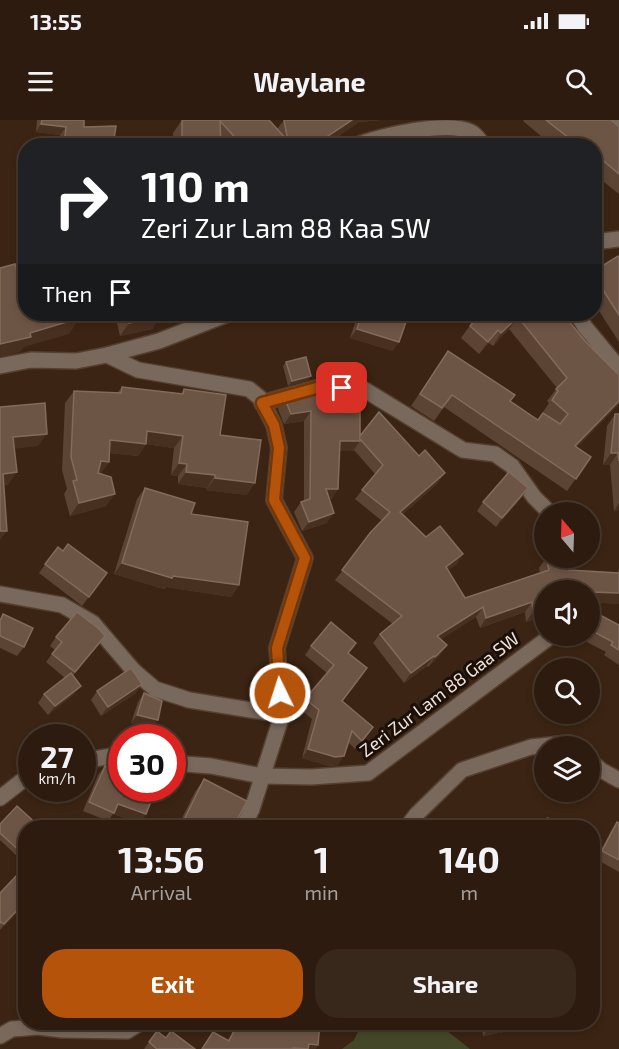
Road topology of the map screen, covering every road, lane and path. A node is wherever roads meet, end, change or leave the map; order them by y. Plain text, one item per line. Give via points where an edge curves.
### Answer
1 (612, 120) edge
2 (619, 126) edge
3 (389, 138) edge
4 (478, 138) edge
5 (619, 239) edge
6 (602, 241) edge
7 (210, 321) edge
8 (581, 321) edge
9 (107, 355) junction
10 (0, 366) edge
11 (619, 368) edge
12 (262, 403) junction
13 (539, 502) edge
14 (0, 594) edge
15 (538, 646) edge
16 (282, 715) junction
17 (534, 747) edge
18 (186, 764) edge
19 (600, 769) edge
20 (262, 777) junction
21 (619, 780) edge
22 (18, 784) edge
23 (0, 798) edge
24 (246, 820) edge
25 (412, 820) edge
26 (18, 1029) edge
27 (62, 1030) edge
28 (129, 1030) edge
29 (0, 1036) edge

1 - 2 street
3 - 4 street via 454,127 473,132
5 - 6 street
7 - 9 street
8 - 11 street
9 - 10 street
9 - 12 street via 138,370 249,390
12 - 13 street via 320,387 364,390 463,450 495,454 512,466
12 - 16 street via 274,425 279,448 274,500 305,558 277,648
14 - 16 street via 62,605 93,623 155,689 189,700
15 - 20 street, Zeri Zur Lam 88 Gaa SW via 368,773
16 - 20 street
17 - 25 street via 462,770
18 - 20 street, Zeri Zur Lam 88 Gaa SW
19 - 21 street
20 - 24 street
22 - 23 street
26 - 29 street
27 - 28 street

